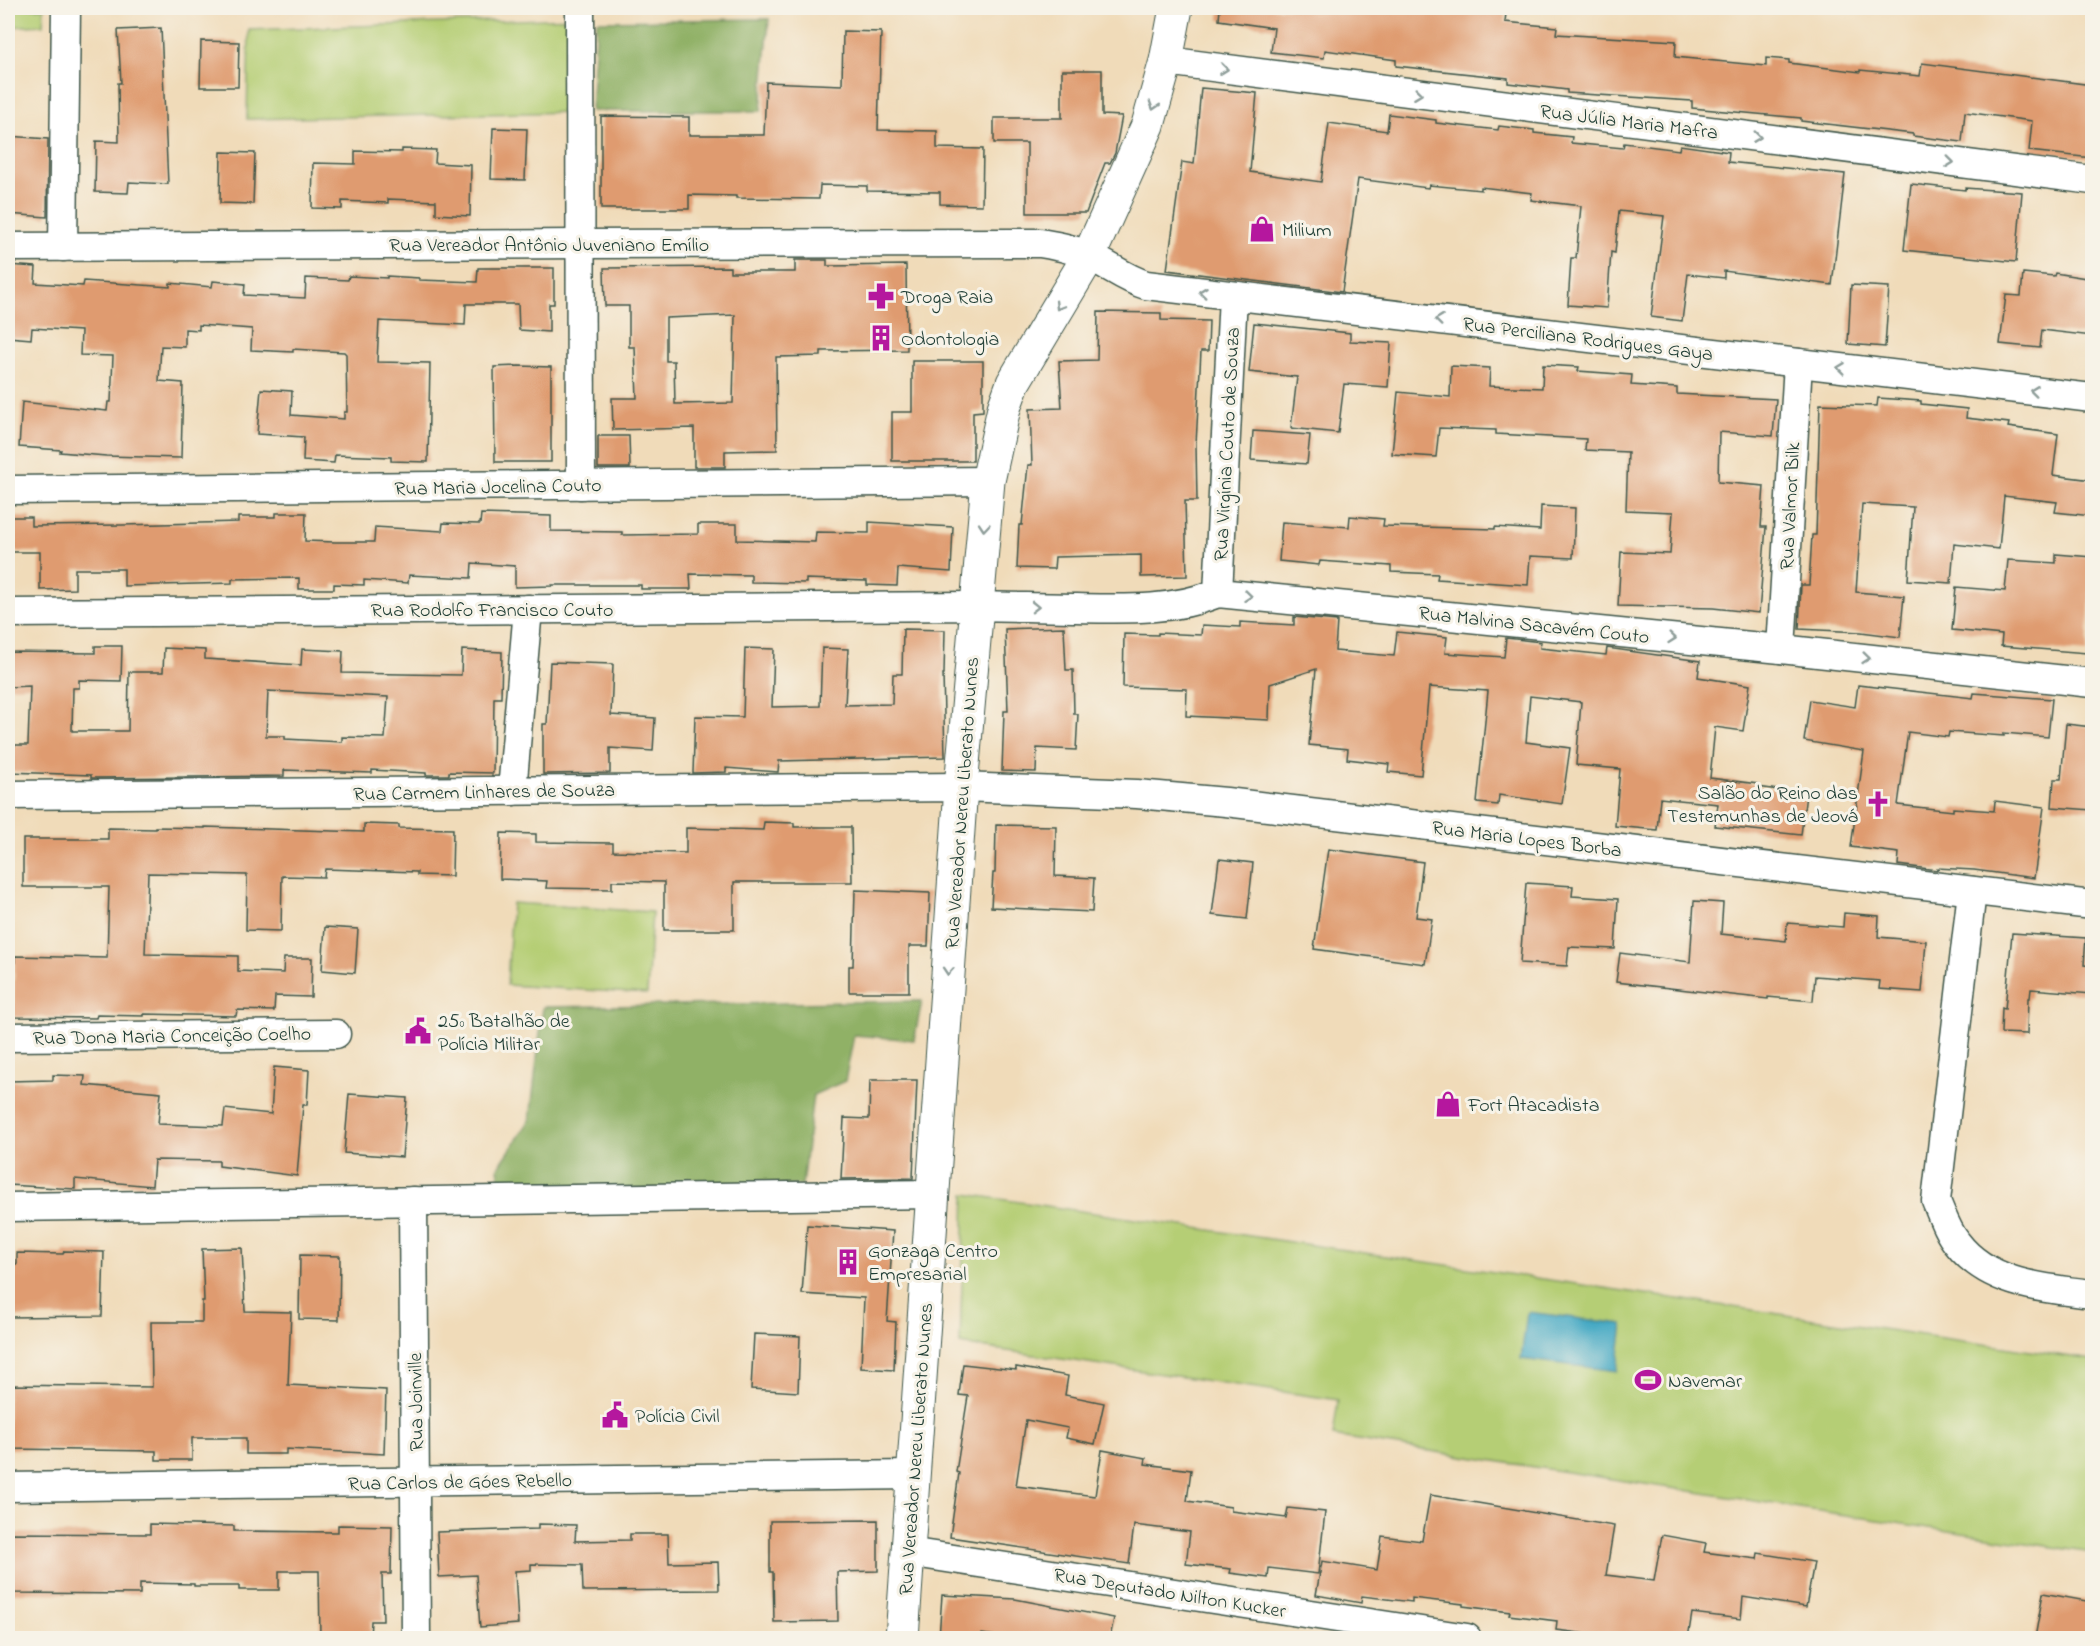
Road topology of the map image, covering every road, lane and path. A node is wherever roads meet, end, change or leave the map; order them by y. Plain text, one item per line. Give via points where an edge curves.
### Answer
1 (66, 8) edge
2 (580, 8) edge
3 (1176, 8) edge
4 (1166, 61) junction
5 (2092, 180) edge
6 (581, 244) junction
7 (8, 247) edge
8 (63, 247) junction
9 (1089, 256) junction
10 (1233, 296) junction
11 (1798, 363) junction
12 (2092, 398) edge
13 (988, 481) junction
14 (581, 485) junction
15 (8, 490) edge
16 (1218, 593) junction
17 (976, 606) junction
18 (528, 609) junction
19 (8, 613) edge
20 (1781, 649) junction
21 (2092, 683) edge
22 (961, 787) junction
23 (512, 791) junction
24 (8, 795) edge
25 (1972, 891) junction
26 (2092, 905) edge
27 (336, 1034) dead end
28 (8, 1037) edge
29 (933, 1194) junction
30 (413, 1201) junction
31 (8, 1207) edge
32 (2092, 1294) edge
33 (914, 1475) junction
34 (415, 1482) junction
35 (8, 1487) edge
36 (908, 1552) junction
37 (416, 1638) edge
38 (902, 1638) edge
39 (1467, 1638) edge

1 - 8 street
2 - 6 street
3 - 4 main road, Rua Vereador Nereu Liberato Nunes
4 -> 5 street, Rua Júlia Maria Mafra
4 -> 9 main road, Rua Vereador Nereu Liberato Nunes via 1148,125
6 - 8 street, Rua Vereador Antônio Juveniano Emílio
6 - 9 street, Rua Vereador Antônio Juveniano Emílio via 1040,243
6 - 14 street
7 - 8 street, Rua Vereador Antônio Juveniano Emílio
10 -> 9 street, Rua Perciliana Rodrigues Gaya via 1146,285 1129,280
9 -> 13 main road, Rua Vereador Nereu Liberato Nunes via 1013,383
11 -> 10 street, Rua Perciliana Rodrigues Gaya
10 - 16 street, Rua Virgínia Couto de Souza
12 -> 11 street, Rua Perciliana Rodrigues Gaya
11 - 20 street, Rua Valmor Bilk
13 - 14 street, Rua Maria Jocelina Couto
13 -> 17 main road, Rua Vereador Nereu Liberato Nunes
14 - 15 street, Rua Maria Jocelina Couto
17 -> 16 street, Rua Malvina Sacavém Couto via 1173,606
16 -> 20 street, Rua Malvina Sacavém Couto
17 - 18 street, Rua Rodolfo Francisco Couto
17 - 22 main road, Rua Vereador Nereu Liberato Nunes
18 - 19 street, Rua Rodolfo Francisco Couto
18 - 23 street
20 -> 21 street, Rua Malvina Sacavém Couto
22 - 23 street, Rua Carmem Linhares de Souza
22 - 25 street, Rua Maria Lopes Borba via 1227,802
22 -> 29 main road, Rua Vereador Nereu Liberato Nunes
23 - 24 street, Rua Carmem Linhares de Souza
25 - 26 street, Rua Maria Lopes Borba
25 - 32 street via 1936,1201 1957,1243 1978,1264 2006,1279
27 - 28 street, Rua Dona Maria Conceição Coelho
29 - 30 street
29 - 33 main road, Rua Vereador Nereu Liberato Nunes
30 - 31 street
30 - 34 street, Rua Joinville
33 - 34 street, Rua Carlos de Góes Rebello
33 - 36 main road, Rua Vereador Nereu Liberato Nunes
34 - 35 street, Rua Carlos de Góes Rebello
34 - 37 street, Rua Joinville
36 - 38 main road, Rua Vereador Nereu Liberato Nunes
36 - 39 street, Rua Deputado Nilton Kucker

